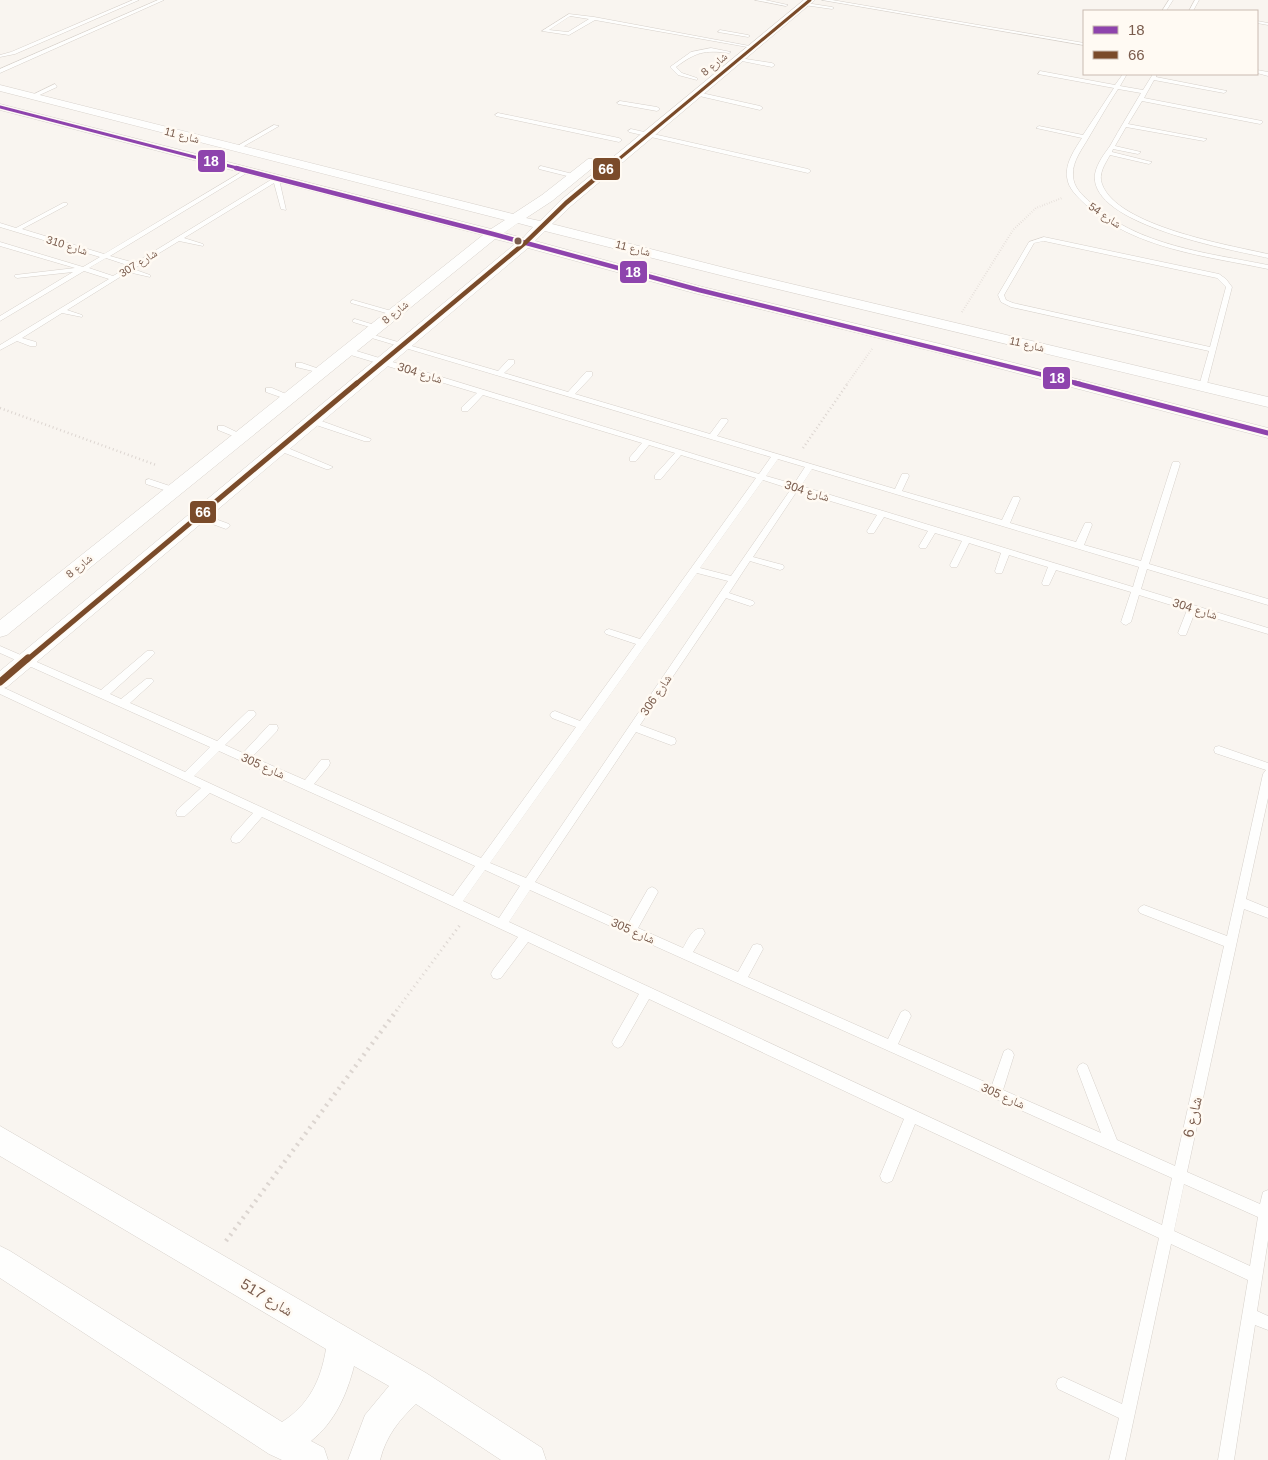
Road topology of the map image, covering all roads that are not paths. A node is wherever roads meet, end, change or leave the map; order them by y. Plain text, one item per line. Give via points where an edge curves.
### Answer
1 (137, 0) edge
2 (162, 0) edge
3 (757, 0) edge
4 (824, 0) edge
5 (1256, 0) edge
6 (799, 2) edge
7 (1268, 2) edge
8 (837, 9) dead end
9 (594, 18) junction
10 (720, 31) dead end
11 (1083, 44) edge
12 (741, 48) junction
13 (0, 56) edge
14 (772, 65) dead end
15 (0, 71) edge
16 (1040, 73) dead end
17 (1124, 75) edge
18 (1154, 76) edge
19 (695, 79) junction
20 (55, 86) dead end
21 (1117, 87) junction
22 (0, 88) edge
23 (1224, 90) dead end
24 (1145, 92) junction
25 (696, 94) junction
26 (31, 96) junction
27 (1140, 99) junction
28 (620, 103) dead end
29 (0, 107) edge
30 (760, 108) dead end
31 (657, 109) junction
32 (498, 115) dead end
33 (1260, 122) dead end
34 (1125, 125) junction
35 (276, 126) dead end
36 (1038, 128) dead end
37 (631, 131) junction
38 (648, 134) junction
39 (1086, 137) junction
40 (619, 140) junction
41 (1204, 140) dead end
42 (1111, 147) junction
43 (237, 148) junction
44 (1138, 152) dead end
45 (1106, 153) junction
46 (1149, 162) dead end
47 (541, 168) dead end
48 (247, 171) junction
49 (808, 171) dead end
50 (575, 176) junction
51 (276, 179) junction
52 (65, 204) dead end
53 (284, 208) dead end
54 (515, 218) junction
55 (0, 225) edge
56 (544, 226) junction
57 (16, 230) junction
58 (493, 234) junction
59 (178, 238) junction
60 (526, 242) junction
61 (0, 244) edge
62 (201, 245) dead end
63 (105, 256) junction
64 (1268, 256) edge
65 (135, 265) junction
66 (1268, 267) edge
67 (84, 269) junction
68 (128, 270) junction
69 (17, 276) dead end
70 (148, 276) dead end
71 (114, 278) junction
72 (353, 302) dead end
73 (61, 310) junction
74 (394, 313) junction
75 (80, 316) dead end
76 (0, 319) edge
77 (355, 321) dead end
78 (372, 331) junction
79 (16, 338) junction
80 (33, 344) dead end
81 (403, 345) junction
82 (0, 348) edge
83 (347, 350) junction
84 (1212, 350) junction
85 (383, 362) junction
86 (511, 362) dead end
87 (299, 365) dead end
88 (321, 371) junction
89 (499, 374) junction
90 (590, 374) dead end
91 (1203, 386) junction
92 (269, 390) dead end
93 (482, 392) junction
94 (570, 395) junction
95 (289, 397) junction
96 (1268, 402) edge
97 (465, 409) dead end
98 (313, 420) junction
99 (724, 421) dead end
100 (221, 428) dead end
101 (1268, 433) edge
102 (241, 436) junction
103 (712, 437) junction
104 (367, 439) dead end
105 (647, 443) junction
106 (280, 448) junction
107 (678, 453) junction
108 (776, 456) junction
109 (633, 459) dead end
110 (1176, 464) dead end
111 (810, 466) junction
112 (329, 467) dead end
113 (904, 476) dead end
114 (761, 477) junction
115 (658, 478) dead end
116 (149, 482) dead end
117 (796, 488) junction
118 (173, 490) junction
119 (897, 492) junction
120 (1016, 499) dead end
121 (882, 514) junction
122 (199, 516) junction
123 (1005, 524) junction
124 (226, 526) dead end
125 (1088, 526) dead end
126 (933, 529) junction
127 (870, 531) dead end
128 (967, 539) junction
129 (923, 546) dead end
130 (1079, 546) junction
131 (1006, 551) junction
132 (748, 558) junction
133 (954, 565) dead end
134 (1143, 565) junction
135 (1053, 566) junction
136 (780, 568) dead end
137 (695, 569) junction
138 (999, 571) dead end
139 (733, 580) junction
140 (1046, 582) dead end
141 (1135, 590) junction
142 (724, 594) junction
143 (1268, 602) edge
144 (750, 603) dead end
145 (1192, 608) junction
146 (1126, 622) dead end
147 (2, 626) edge
148 (1268, 631) edge
149 (609, 632) dead end
150 (1183, 634) dead end
151 (642, 643) junction
152 (0, 649) edge
153 (150, 652) dead end
154 (26, 661) junction
155 (149, 681) dead end
156 (0, 682) edge
157 (0, 690) edge
158 (102, 695) junction
159 (122, 704) junction
160 (252, 714) dead end
161 (555, 715) dead end
162 (582, 726) junction
163 (634, 727) junction
164 (274, 728) dead end
165 (671, 741) dead end
166 (218, 746) junction
167 (1219, 750) dead end
168 (245, 758) junction
169 (325, 763) dead end
170 (1268, 767) edge
171 (1268, 774) edge
172 (186, 777) junction
173 (306, 786) junction
174 (208, 788) junction
175 (260, 812) junction
176 (181, 814) dead end
177 (236, 839) dead end
178 (483, 865) junction
179 (527, 884) junction
180 (652, 892) dead end
181 (1240, 902) junction
182 (455, 903) junction
183 (1144, 910) dead end
184 (1268, 912) edge
185 (501, 924) junction
186 (631, 930) junction
187 (699, 933) dead end
188 (526, 936) junction
189 (1231, 943) junction
190 (757, 949) dead end
191 (686, 955) junction
192 (497, 974) dead end
193 (740, 979) junction
194 (646, 992) junction
195 (905, 1016) dead end
196 (618, 1042) dead end
197 (891, 1046) junction
198 (1008, 1055) dead end
199 (1083, 1069) dead end
200 (996, 1093) junction
201 (911, 1116) junction
202 (0, 1140) edge
203 (1112, 1145) junction
204 (1179, 1175) junction
205 (887, 1176) dead end
206 (1268, 1197) edge
207 (1266, 1213) junction
208 (1166, 1235) junction
209 (0, 1262) edge
210 (1255, 1276) junction
211 (1249, 1315) junction
212 (1268, 1323) edge
213 (343, 1341) junction
214 (416, 1384) junction
215 (1063, 1384) dead end
216 (1127, 1414) junction
217 (281, 1442) junction
218 (312, 1460) edge
219 (364, 1460) edge
220 (530, 1460) edge
221 (1117, 1460) edge
222 (1226, 1460) edge

1 - 13 lane
2 - 15 lane
3 - 6 lane
4 - 11 lane
5 - 7 lane
6 - 8 lane
6 - 12 street, شارع 8
9 - 9 lane via 569,15 544,31 569,34
9 - 12 lane
10 - 12 lane
12 - 14 lane
12 - 19 street, شارع 8
12 - 19 lane via 693,52 674,67 680,74
12 - 25 street, شارع 8
16 - 21 lane
17 - 21 lane, شارع 54
18 - 23 lane
18 - 24 lane, شارع 54
19 - 31 street, شارع 8
20 - 26 lane
21 - 24 lane
21 - 39 lane, شارع 54
22 - 26 street, شارع 11
24 - 27 lane, شارع 54
25 - 30 lane
25 - 38 street, شارع 8
26 - 43 street, شارع 11
27 - 33 lane
27 - 34 lane, شارع 54
28 - 31 lane
29 - 48 street, شارع 11
31 - 37 street, شارع 8
32 - 40 lane
34 - 41 lane
34 - 42 lane, شارع 54
35 - 43 lane
36 - 39 lane
37 - 38 lane
37 - 40 street, شارع 8
38 - 49 lane
38 - 56 street, شارع 8 via 566,203
39 - 66 lane, شارع 54 via 1070,168 1070,179 1076,192 1099,213 1147,238
40 - 50 street, شارع 8
42 - 44 lane
42 - 45 lane, شارع 54
43 - 54 street, شارع 11
45 - 46 lane
45 - 64 lane, شارع 54 via 1097,176 1099,187 1107,199 1122,211 1187,237
47 - 50 lane
48 - 51 street, شارع 11
48 - 63 lane, شارع 307
50 - 54 street, شارع 8
51 - 53 lane
51 - 58 street, شارع 11
51 - 59 lane, شارع 307
52 - 57 lane
54 - 56 street, شارع 11
54 - 58 street, شارع 8
55 - 57 lane, شارع 310
56 - 60 street, شارع 8
56 - 91 street, شارع 11
57 - 63 lane, شارع 310
58 - 60 street, شارع 11
58 - 74 street, شارع 8
59 - 62 lane
59 - 65 lane, شارع 307
60 - 81 street, شارع 8
60 - 101 street, شارع 11 via 699,290
61 - 67 lane, شارع 310
63 - 65 lane, شارع 310
63 - 67 lane, شارع 307
65 - 68 lane, شارع 307
67 - 69 lane
67 - 71 lane, شارع 310
67 - 76 lane, شارع 307
68 - 70 lane
68 - 71 lane, شارع 307
71 - 73 lane, شارع 307
72 - 74 lane
73 - 75 lane
73 - 79 lane, شارع 307
74 - 78 street, شارع 8
77 - 78 lane, شارع 304
78 - 81 lane, شارع 304
78 - 83 street, شارع 8
79 - 80 lane
79 - 82 lane, شارع 307
81 - 85 street, شارع 8
81 - 89 lane, شارع 304
83 - 85 lane, شارع 304
83 - 88 street, شارع 8
84 - 84 lane via 1229,287 1224,280 1212,274 1049,239 1032,242 1001,295 1003,301 1011,306
84 - 91 lane
85 - 93 lane, شارع 304
85 - 98 street, شارع 8
86 - 89 lane
87 - 88 lane
88 - 95 street, شارع 8
89 - 94 lane, شارع 304
90 - 94 lane
91 - 96 street, شارع 11
92 - 95 lane
93 - 97 lane
93 - 105 lane, شارع 304
94 - 103 lane, شارع 304
95 - 102 street, شارع 8
98 - 104 lane
98 - 106 street, شارع 8
99 - 103 lane
100 - 102 lane
102 - 118 street, شارع 8
103 - 108 lane, شارع 304
105 - 107 lane, شارع 304
105 - 109 lane
106 - 112 lane
106 - 122 street, شارع 8
107 - 114 lane, شارع 304
107 - 115 lane
108 - 111 lane, شارع 304
108 - 114 lane
110 - 134 lane
111 - 117 lane, شارع 306
111 - 119 lane, شارع 304
113 - 119 lane
114 - 117 lane, شارع 304
114 - 137 lane
116 - 118 lane
117 - 121 lane, شارع 304
117 - 132 lane, شارع 306
118 - 147 street, شارع 8
119 - 123 lane, شارع 304
120 - 123 lane
121 - 126 lane, شارع 304
121 - 127 lane
122 - 124 lane
122 - 154 street, شارع 8
123 - 130 lane, شارع 304
125 - 130 lane
126 - 128 lane, شارع 304
126 - 129 lane
128 - 131 lane, شارع 304
128 - 133 lane
130 - 134 lane, شارع 304
131 - 135 lane, شارع 304
131 - 138 lane
132 - 136 lane
132 - 139 lane, شارع 306
134 - 141 lane
134 - 143 lane, شارع 304
135 - 140 lane
135 - 141 lane, شارع 304
137 - 139 lane
137 - 151 lane
139 - 142 lane, شارع 306
141 - 145 lane, شارع 304
141 - 146 lane
142 - 144 lane
142 - 163 lane, شارع 306
145 - 148 lane, شارع 304
145 - 150 lane
149 - 151 lane
151 - 162 lane
152 - 154 lane, شارع 305
153 - 158 lane
154 - 156 street, شارع 8
154 - 158 lane, شارع 305
155 - 159 lane
157 - 172 lane
158 - 159 lane, شارع 305
159 - 166 lane, شارع 305
160 - 166 lane
161 - 162 lane
162 - 178 lane
163 - 165 lane
163 - 179 lane, شارع 306
164 - 168 lane
166 - 168 lane, شارع 305
166 - 172 lane
167 - 170 lane
168 - 173 lane, شارع 305
169 - 173 lane
171 - 181 lane, شارع 6
172 - 174 lane
173 - 178 lane, شارع 305
174 - 175 lane
174 - 176 lane
175 - 177 lane
175 - 182 lane
178 - 179 lane, شارع 305
178 - 182 lane
179 - 185 lane, شارع 306
179 - 186 lane, شارع 305
180 - 186 lane
181 - 184 lane
181 - 189 lane, شارع 6
182 - 185 lane
183 - 189 lane
185 - 188 lane
186 - 191 lane, شارع 305
187 - 191 lane
188 - 192 lane
188 - 194 lane
189 - 204 lane, شارع 6
190 - 193 lane
191 - 193 lane, شارع 305
193 - 197 lane, شارع 305
194 - 196 lane
194 - 201 lane
195 - 197 lane
197 - 200 lane, شارع 305
198 - 200 lane
199 - 203 lane
200 - 203 lane, شارع 305
201 - 205 lane
201 - 208 lane
202 - 213 street, شارع 517
203 - 204 lane, شارع 305
204 - 207 lane, شارع 305
204 - 208 lane, شارع 6
206 - 207 lane
207 - 210 lane
208 - 210 lane
208 - 216 lane, شارع 6
209 - 217 street
210 - 211 lane
211 - 212 lane
211 - 222 lane
213 - 214 street, شارع 517
213 - 217 street via 339,1370 327,1399 307,1424
214 - 219 street via 393,1402 375,1428
214 - 220 street, شارع 517
215 - 216 lane
216 - 221 lane, شارع 6
217 - 218 street

